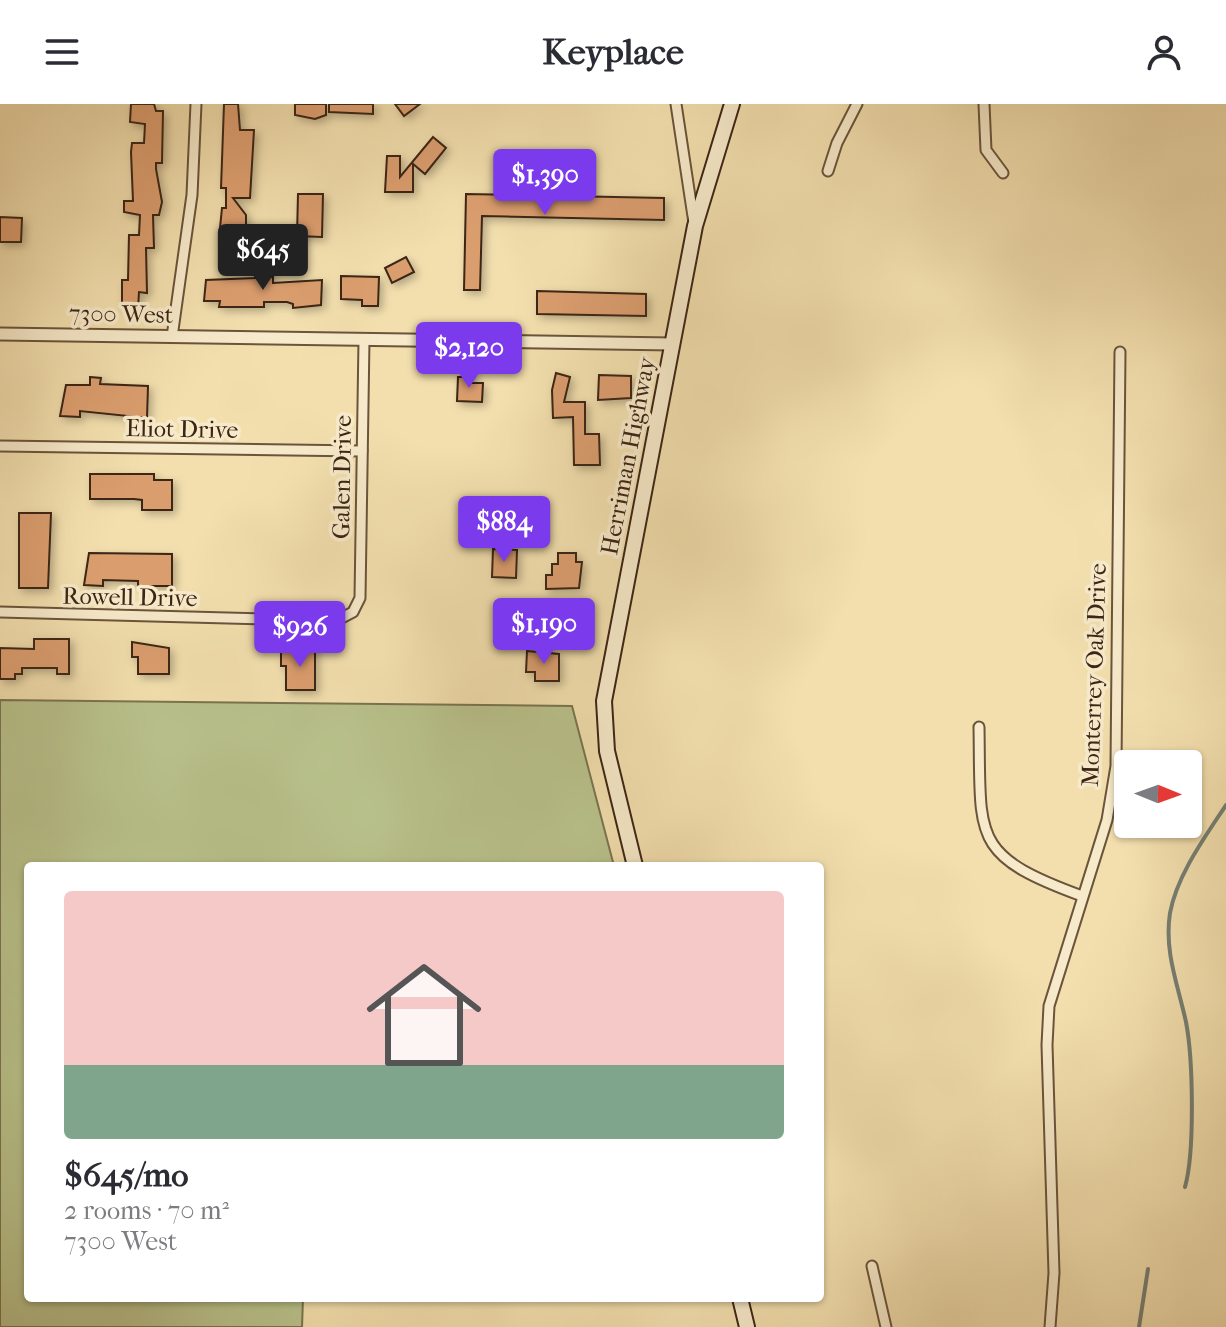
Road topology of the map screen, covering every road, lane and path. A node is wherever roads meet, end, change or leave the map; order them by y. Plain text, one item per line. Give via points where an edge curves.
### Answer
1 (196, 104) edge
2 (676, 104) edge
3 (732, 104) edge
4 (857, 104) edge
5 (984, 104) edge
6 (828, 171) dead end
7 (1003, 173) dead end
8 (695, 226) junction
9 (0, 334) edge
10 (172, 337) junction
11 (364, 340) junction
12 (673, 344) junction
13 (1120, 352) dead end
14 (0, 446) edge
15 (362, 451) junction
16 (0, 612) edge
17 (353, 612) joint
18 (979, 727) dead end
19 (634, 862) edge
20 (1082, 896) junction
21 (872, 1266) dead end
22 (741, 1302) edge
23 (747, 1327) edge
24 (886, 1327) edge
25 (1050, 1327) edge

1 - 10 street via 192,195
2 - 8 street
3 - 8 main road, Herriman Highway
4 - 6 street
5 - 7 street via 986,150
8 - 12 main road, Herriman Highway
9 - 10 street, 7300 West
10 - 11 street, 7300 West
11 - 12 street, 7300 West
11 - 15 street, Galen Drive
12 - 19 main road, Herriman Highway via 604,701 607,751
13 - 20 street, Monterrey Oak Drive via 1116,766 1107,820
14 - 15 street, Eliot Drive
15 - 17 street, Galen Drive via 360,598
16 - 17 street, Rowell Drive via 336,621
18 - 20 street via 981,819 993,850 1026,876
20 - 25 street, Monterrey Oak Drive via 1049,1006 1054,1273
21 - 24 street
22 - 23 main road

